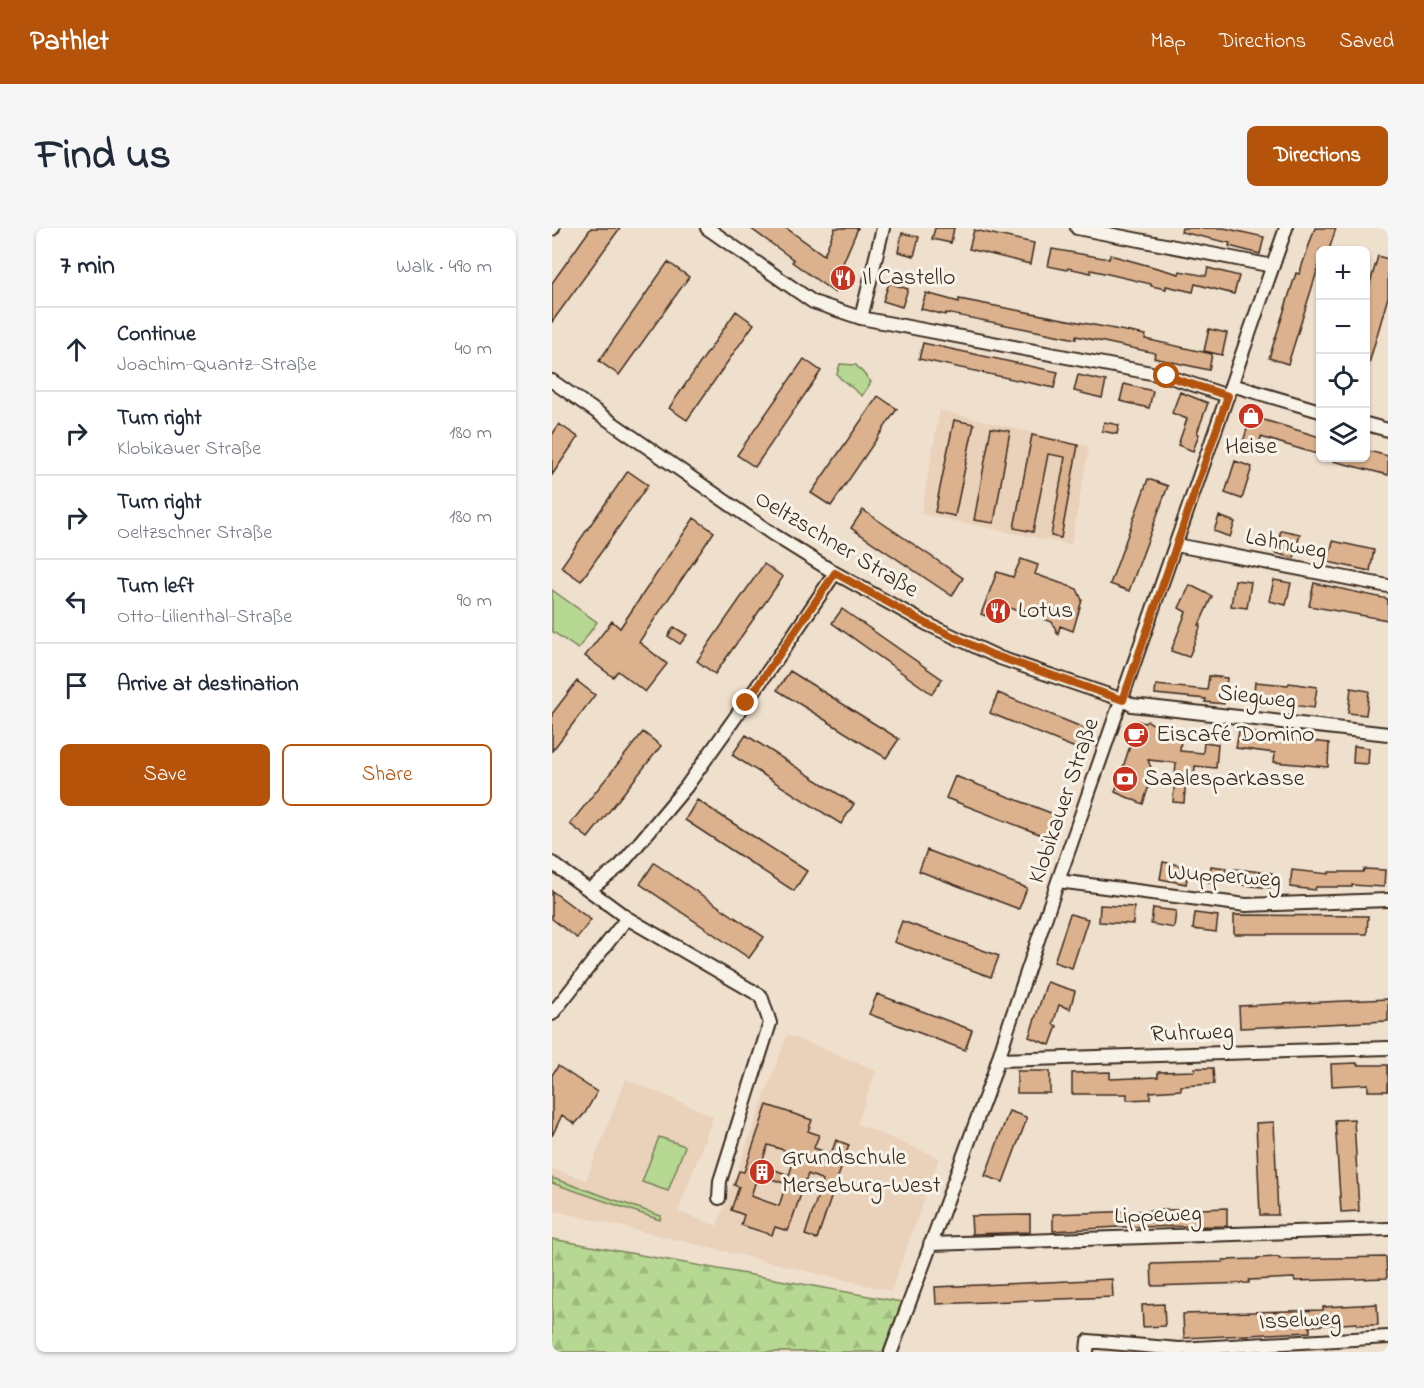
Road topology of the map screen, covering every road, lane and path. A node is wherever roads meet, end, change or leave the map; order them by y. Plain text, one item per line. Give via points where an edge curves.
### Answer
1 (707, 228) edge
2 (883, 228) edge
3 (1077, 228) edge
4 (1286, 228) edge
5 (1273, 266) junction
6 (861, 318) junction
7 (552, 381) edge
8 (1230, 390) junction
9 (1316, 410) edge
10 (1370, 425) edge
11 (1388, 430) edge
12 (1176, 545) junction
13 (835, 573) junction
14 (1388, 586) edge
15 (1123, 700) junction
16 (1388, 734) edge
17 (552, 863) edge
18 (1058, 881) junction
19 (589, 890) junction
20 (1388, 900) edge
21 (627, 918) junction
22 (552, 1014) edge
23 (1388, 1048) edge
24 (998, 1060) junction
25 (719, 1198) dead end
26 (1388, 1229) edge
27 (930, 1244) junction
28 (1388, 1337) edge
29 (1179, 1351) edge
30 (891, 1352) edge
31 (1087, 1352) edge

1 - 6 street via 813,302
2 - 6 street
3 - 5 street
4 - 5 street, Klobikauer Straße
5 - 8 street, Klobikauer Straße
6 - 8 street
7 - 13 street, Oeltzschner Straße via 774,536
8 - 9 street
8 - 12 street, Klobikauer Straße
10 - 11 street
12 - 14 street, Lahnweg
12 - 15 street, Klobikauer Straße
13 - 15 street, Oeltzschner Straße via 993,655
13 - 19 street via 686,787 620,866
15 - 16 street, Siegweg via 1132,705
15 - 18 street, Klobikauer Straße
17 - 19 street
18 - 20 street, Wupperweg via 1246,905
18 - 24 street, Klobikauer Straße
19 - 21 street
21 - 22 street
21 - 25 street via 761,996 770,1023 720,1181
23 - 24 street, Ruhrweg
24 - 27 street, Klobikauer Straße
26 - 27 street, Lippeweg
27 - 30 street, Klobikauer Straße
28 - 29 street, Isselweg
29 - 31 street, Isselweg via 1088,1341

